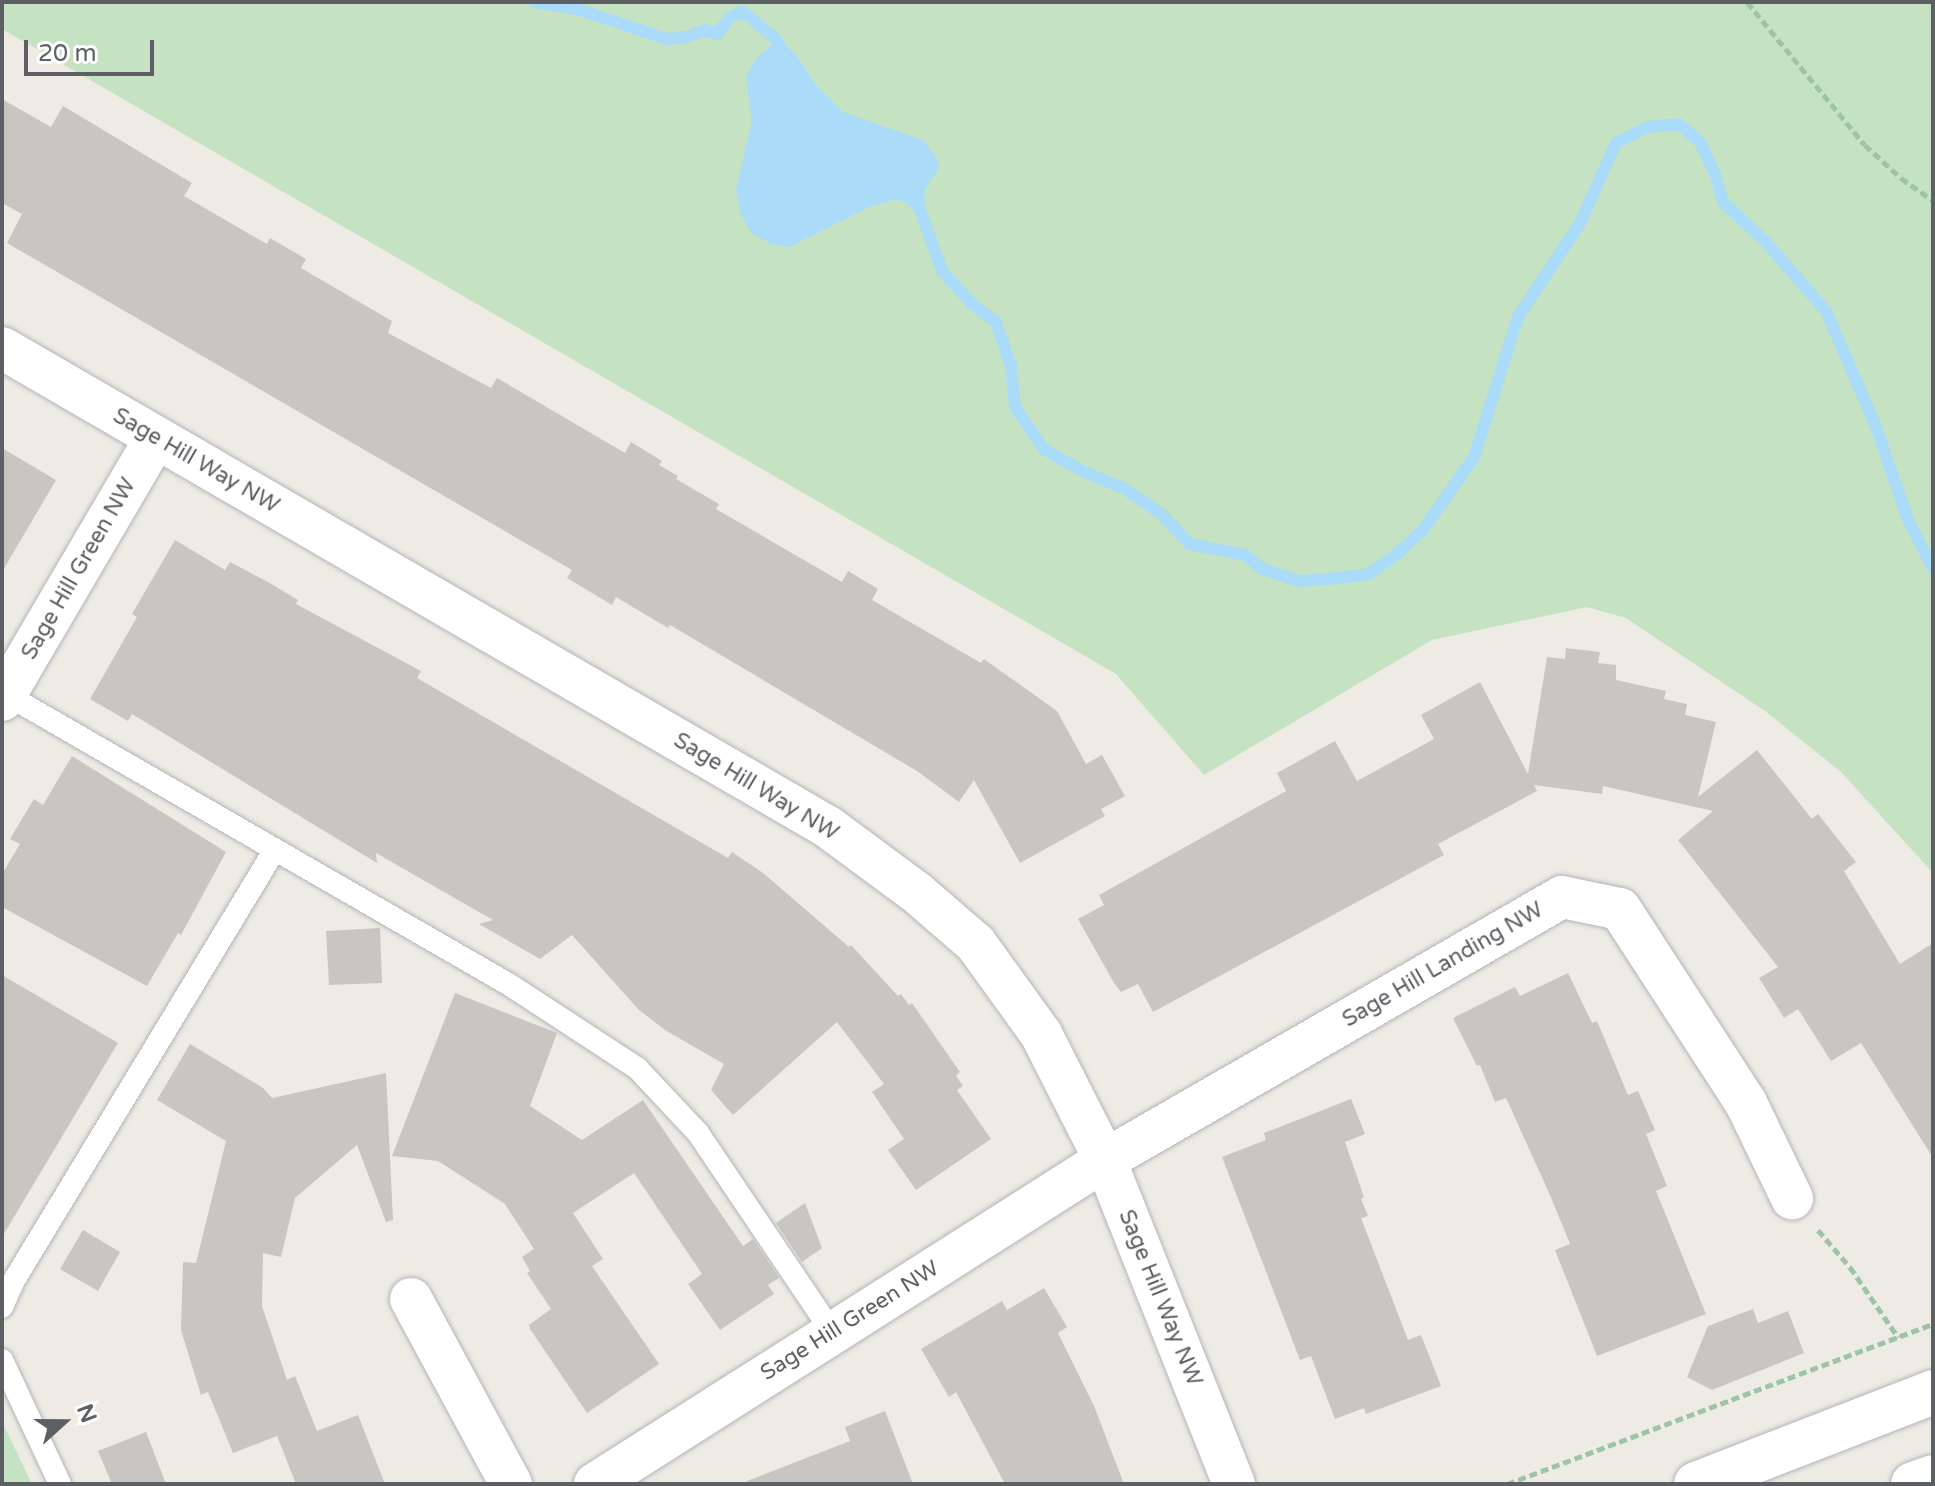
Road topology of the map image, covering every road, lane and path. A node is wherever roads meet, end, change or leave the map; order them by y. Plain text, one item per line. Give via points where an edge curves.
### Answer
1 (1747, 2) edge
2 (1933, 200) edge
3 (2, 348) edge
4 (156, 438) junction
5 (3, 695) edge
6 (274, 851) junction
7 (1105, 1160) junction
8 (1792, 1198) joint
9 (411, 1299) dead end
10 (2, 1307) edge
11 (1933, 1324) edge
12 (832, 1332) junction
13 (1898, 1337) junction
14 (2, 1360) edge
15 (1933, 1392) edge
16 (1933, 1477) edge
17 (60, 1484) edge
18 (511, 1484) edge
19 (595, 1484) edge
20 (1234, 1484) edge
21 (1507, 1484) edge
22 (1696, 1484) edge
23 (1913, 1484) edge

1 - 2 path via 1865,145
3 - 4 street, Sage Hill Way NW
4 - 5 street, Sage Hill Green NW
4 - 7 street, Sage Hill Way NW via 828,827 916,892 976,944 1041,1034
5 - 6 lane
6 - 10 lane
6 - 12 lane via 510,985 637,1068 698,1133
7 - 8 street, Sage Hill Landing NW via 1562,897 1620,909 1746,1103
7 - 12 street, Sage Hill Green NW
7 - 20 street, Sage Hill Way NW
8 - 13 path via 1850,1267
9 - 18 street
11 - 13 path
12 - 19 street, Sage Hill Green NW
13 - 21 path
14 - 17 lane
15 - 22 street
16 - 23 street

